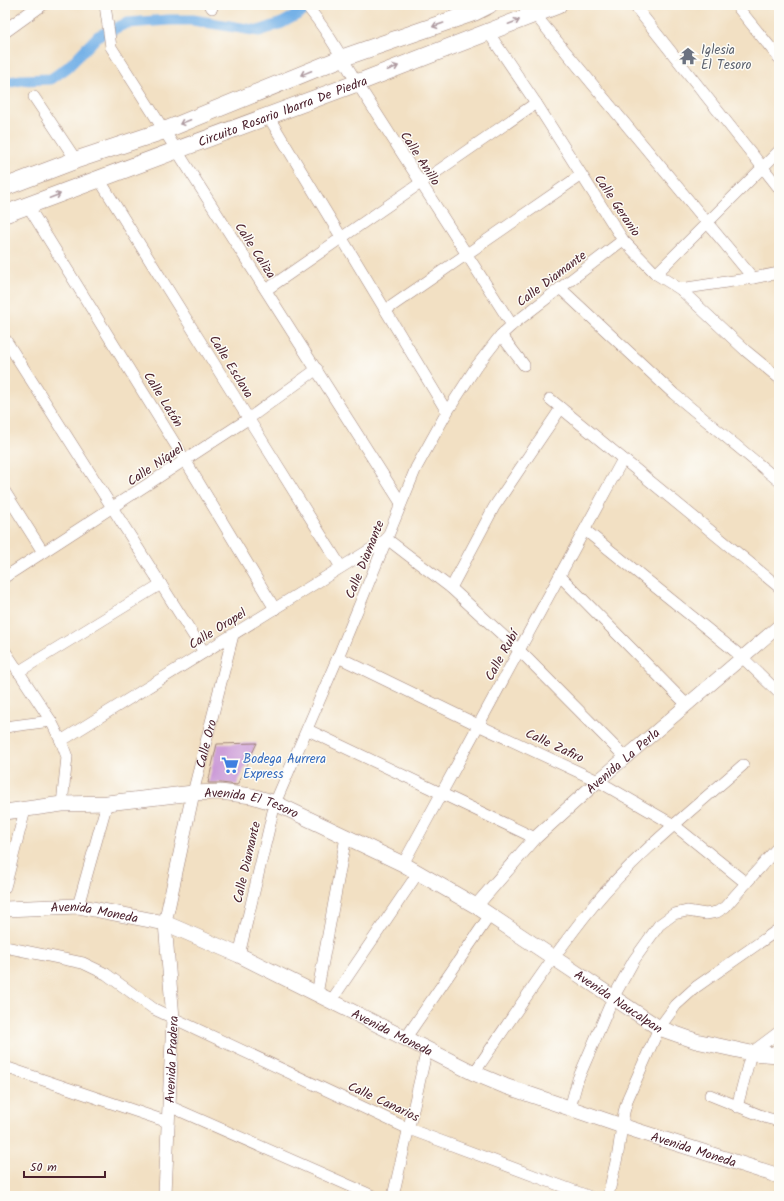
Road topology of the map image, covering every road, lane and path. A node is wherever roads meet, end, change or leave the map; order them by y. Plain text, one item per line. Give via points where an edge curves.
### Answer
1 (41, 5) edge
2 (105, 5) edge
3 (306, 5) edge
4 (558, 5) edge
5 (634, 5) edge
6 (736, 5) edge
7 (478, 7) edge
8 (531, 9) edge
9 (5, 31) edge
10 (488, 32) junction
11 (342, 58) junction
12 (779, 58) edge
13 (356, 82) junction
14 (34, 97) dead end
15 (536, 103) junction
16 (268, 116) junction
17 (163, 130) junction
18 (176, 150) junction
19 (779, 151) edge
20 (76, 160) junction
21 (762, 168) junction
22 (581, 175) junction
23 (99, 179) junction
24 (420, 182) junction
25 (7, 183) edge
26 (779, 188) edge
27 (28, 206) junction
28 (5, 214) edge
29 (707, 224) junction
30 (342, 237) junction
31 (623, 240) junction
32 (466, 254) junction
33 (779, 273) edge
34 (656, 274) junction
35 (753, 278) junction
36 (560, 288) junction
37 (680, 289) junction
38 (266, 290) junction
39 (386, 310) junction
40 (512, 325) junction
41 (501, 335) junction
42 (5, 339) edge
43 (524, 365) dead end
44 (317, 369) junction
45 (779, 378) edge
46 (550, 398) dead end
47 (561, 408) junction
48 (447, 412) junction
49 (248, 419) junction
50 (624, 459) junction
51 (185, 460) junction
52 (779, 481) edge
53 (5, 492) edge
54 (401, 503) junction
55 (113, 508) junction
56 (585, 530) junction
57 (387, 539) junction
58 (43, 552) junction
59 (341, 568) junction
60 (560, 576) junction
61 (5, 577) edge
62 (161, 584) junction
63 (779, 587) edge
64 (452, 588) junction
65 (275, 609) junction
66 (779, 626) edge
67 (233, 635) junction
68 (519, 650) junction
69 (5, 651) edge
70 (204, 652) junction
71 (338, 657) junction
72 (742, 657) junction
73 (18, 672) junction
74 (779, 693) edge
75 (687, 704) junction
76 (51, 721) junction
77 (478, 725) junction
78 (5, 727) edge
79 (308, 730) junction
80 (62, 741) junction
81 (626, 757) junction
82 (743, 765) dead end
83 (598, 781) junction
84 (193, 793) junction
85 (442, 793) junction
86 (107, 803) junction
87 (62, 804) junction
88 (275, 804) junction
89 (25, 810) junction
90 (5, 812) edge
91 (674, 825) junction
92 (346, 837) junction
93 (535, 838) junction
94 (779, 846) edge
95 (403, 864) junction
96 (418, 873) junction
97 (746, 883) junction
98 (5, 887) edge
99 (78, 906) junction
100 (476, 906) junction
101 (5, 909) edge
102 (490, 915) junction
103 (165, 923) junction
104 (779, 929) edge
105 (5, 947) edge
106 (239, 955) junction
107 (554, 957) junction
108 (317, 994) junction
109 (613, 998) junction
110 (331, 1001) junction
111 (173, 1018) junction
112 (659, 1028) junction
113 (779, 1032) edge
114 (405, 1039) junction
115 (428, 1049) junction
116 (751, 1053) junction
117 (779, 1055) edge
118 (5, 1067) edge
119 (474, 1073) junction
120 (710, 1095) dead end
121 (169, 1106) junction
122 (738, 1106) junction
123 (570, 1108) junction
124 (779, 1121) edge
125 (168, 1122) junction
126 (622, 1126) junction
127 (410, 1129) junction
128 (779, 1176) edge
129 (167, 1195) edge
130 (373, 1196) edge
131 (393, 1196) edge
132 (588, 1196) edge
133 (608, 1196) edge

1 - 9 street
2 - 17 street, Calle Caliza via 111,47
3 - 11 street, Calle Anillo
4 - 8 main road, Circuito Rosario Ibarra De Piedra
5 - 21 street
6 - 12 street
7 -> 11 main road
10 -> 8 main road, Circuito Rosario Ibarra De Piedra
8 - 29 street
13 -> 10 main road, Circuito Rosario Ibarra De Piedra
10 - 15 street, Calle Geranio
11 - 13 street, Calle Anillo
11 -> 17 main road
13 - 16 main road, Circuito Rosario Ibarra De Piedra
13 - 24 street, Calle Anillo
14 - 20 street
15 - 22 street, Calle Geranio
15 - 24 street
16 - 18 main road, Circuito Rosario Ibarra De Piedra
16 - 30 street
17 - 18 street, Calle Caliza
17 - 20 main road
18 - 23 main road, Circuito Rosario Ibarra De Piedra
18 - 38 street, Calle Caliza
19 - 21 street
20 - 25 main road
21 - 26 street
21 - 29 street
22 - 31 street, Calle Geranio
22 - 32 street
27 -> 23 main road, Circuito Rosario Ibarra De Piedra
23 - 49 street, Calle Esclava
24 - 30 street
24 - 32 street, Calle Anillo
27 - 28 main road, Circuito Rosario Ibarra De Piedra
27 - 51 street, Calle Latón
29 - 34 street
29 - 35 street
30 - 38 street
30 - 39 street
31 - 34 street, Calle Geranio
31 - 36 street, Calle Diamante
32 - 39 street
32 - 40 street, Calle Anillo
33 - 35 street
34 - 37 street, Calle Geranio
35 - 37 street
36 - 40 street, Calle Diamante
36 - 52 street via 674,394
37 - 45 street, Calle Geranio
38 - 44 street, Calle Caliza
39 - 48 street
40 - 41 street, Calle Diamante
41 - 43 street
41 - 48 street, Calle Diamante via 476,367
42 - 55 street
44 - 49 street, Calle Níquel
44 - 54 street, Calle Caliza
46 - 47 street
47 - 50 street
47 - 64 street via 494,507
48 - 54 street, Calle Diamante via 416,468
49 - 51 street, Calle Níquel
49 - 59 street, Calle Esclava
50 - 56 street, Calle Rubí
50 - 63 street
51 - 55 street, Calle Níquel
51 - 65 street, Calle Latón
53 - 58 street
54 - 57 street, Calle Diamante
55 - 58 street, Calle Níquel
55 - 62 street
56 - 60 street, Calle Rubí
56 - 72 street
57 - 59 street, Calle Oropel
57 - 64 street
57 - 71 street, Calle Diamante
58 - 61 street, Calle Níquel
59 - 65 street, Calle Oropel
60 - 68 street, Calle Rubí
60 - 75 street
62 - 70 street
62 - 73 street
64 - 68 street
65 - 67 street, Calle Oropel
66 - 72 street, Avenida La Perla
67 - 70 street, Calle Oropel
67 - 84 street, Calle Oro
68 - 77 street, Calle Rubí
68 - 81 street
69 - 73 street
70 - 80 street, Calle Oropel
71 - 77 street, Calle Zafiro
71 - 79 street, Calle Diamante
72 - 74 street
72 - 75 street, Avenida La Perla
73 - 76 street
75 - 81 street, Avenida La Perla
76 - 78 street
76 - 80 street
77 - 83 street, Calle Zafiro
77 - 85 street, Calle Rubí
79 - 85 street
79 - 88 street, Calle Diamante
80 - 87 street via 67,757
81 - 83 street, Avenida La Perla
82 - 91 street
83 - 91 street, Calle Zafiro
83 - 93 street, Avenida La Perla
84 - 86 main road, Avenida El Tesoro
84 - 88 main road, Avenida El Tesoro via 252,796
84 - 103 street, Calle Oro
85 - 93 street
85 - 95 street, Calle Rubí
86 - 87 main road, Avenida El Tesoro
86 - 99 street
87 - 89 main road, Avenida El Tesoro
88 - 92 main road, Avenida El Tesoro
88 - 106 street, Calle Diamante
89 - 90 main road, Avenida El Tesoro
89 - 98 street
91 - 97 street, Calle Zafiro
91 - 107 street via 623,873 593,906
92 - 95 main road, Avenida El Tesoro
92 - 108 street
93 - 100 street, Avenida La Perla
94 - 97 street
95 - 96 main road, Avenida El Tesoro
96 - 100 main road, Avenida El Tesoro
96 - 110 street
97 - 109 street via 725,907 716,912 706,914 687,910 674,914 659,925 634,960
99 - 101 main road, Avenida Moneda
99 - 103 main road, Avenida Moneda
100 - 102 main road, Avenida Naucalpan
102 - 107 main road, Avenida Naucalpan
102 - 114 street
103 - 106 main road, Avenida Moneda
103 - 111 street, Avenida Pradera
104 - 112 street via 696,988 676,1005
105 - 111 street, Calle Canarios via 83,963 106,974 154,1009
106 - 108 main road, Avenida Moneda
107 - 109 main road, Avenida Naucalpan
107 - 119 street
108 - 110 main road, Avenida Moneda
109 - 112 main road, Avenida Naucalpan
109 - 123 street via 578,1079
110 - 114 main road, Avenida Moneda
111 - 121 street, Avenida Pradera
111 - 127 street, Calle Canarios
112 - 116 main road, Avenida Naucalpan via 696,1041
112 - 126 street via 628,1098
113 - 116 street
114 - 115 main road, Avenida Moneda
115 - 119 main road, Avenida Moneda
115 - 127 street
116 - 117 main road, Avenida Naucalpan
116 - 122 street
118 - 125 street
119 - 123 main road, Avenida Moneda
120 - 122 street
121 - 125 street, Avenida Pradera
121 - 130 street
122 - 124 street
123 - 126 main road, Avenida Moneda
125 - 129 street, Avenida Pradera
126 - 128 main road, Avenida Moneda
126 - 133 street
127 - 131 street
127 - 132 street, Calle Canarios

